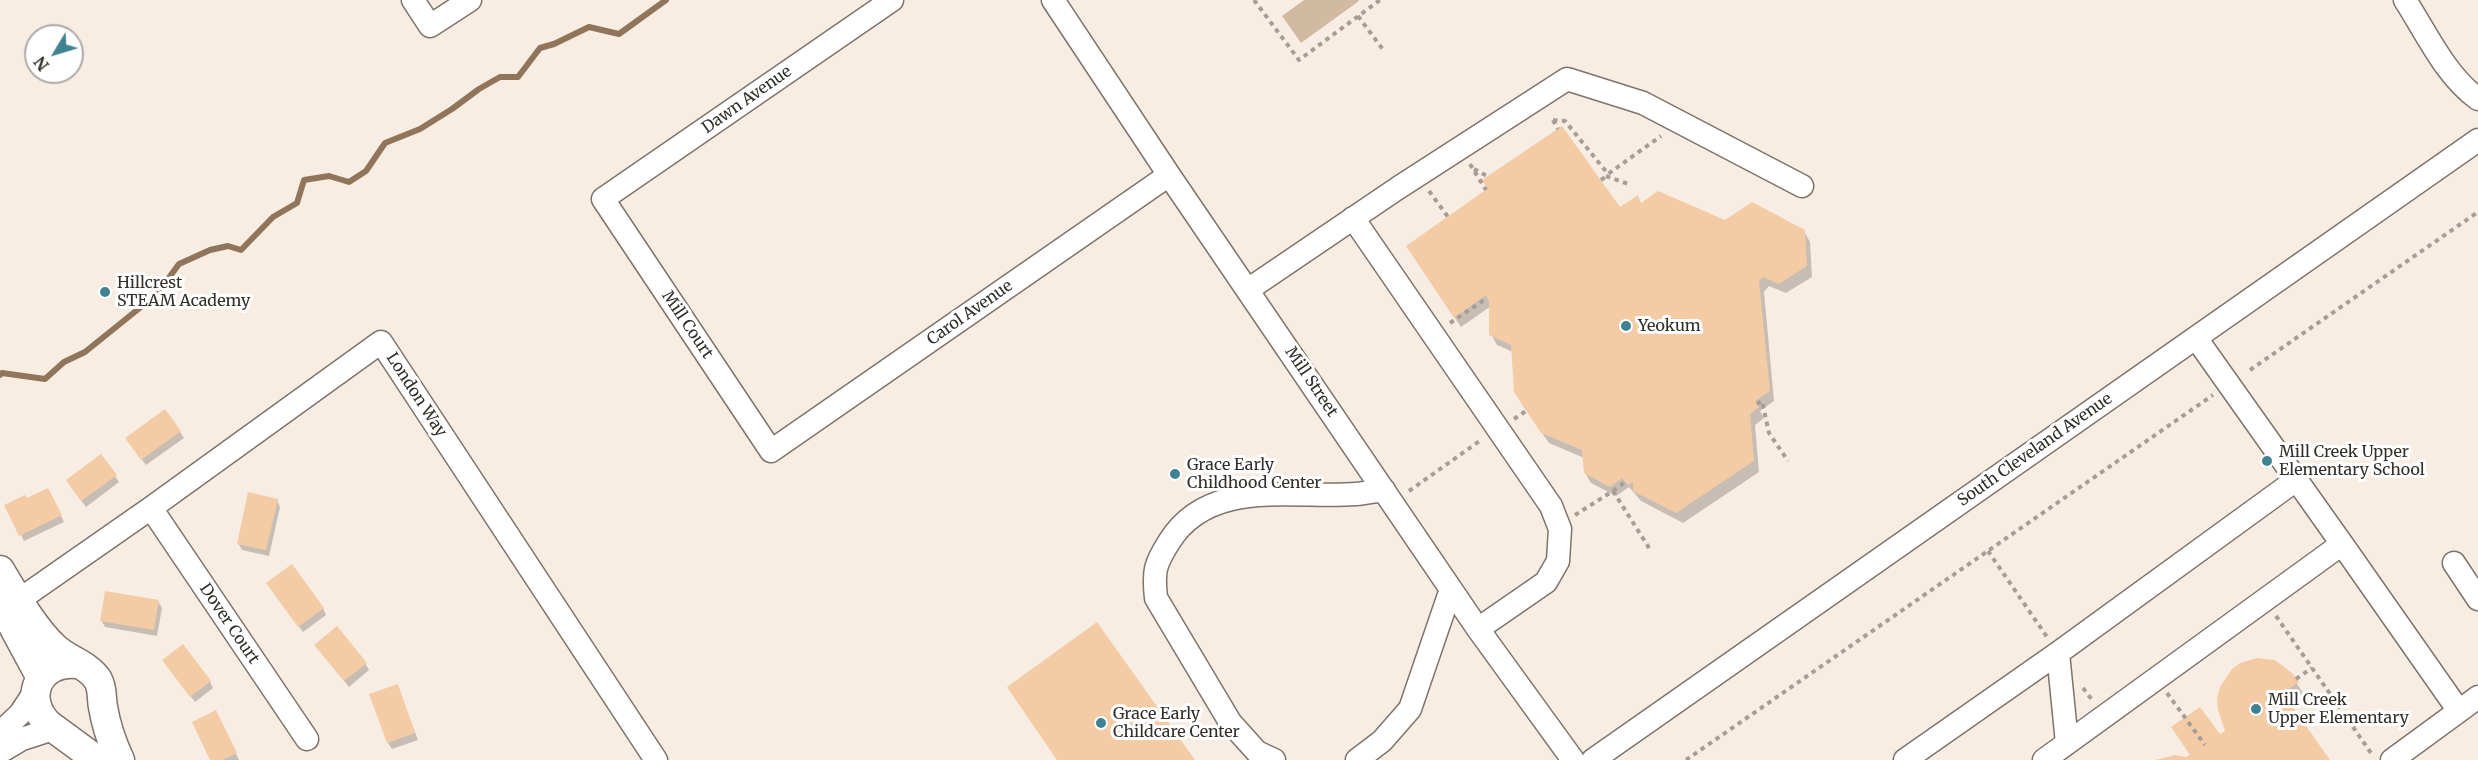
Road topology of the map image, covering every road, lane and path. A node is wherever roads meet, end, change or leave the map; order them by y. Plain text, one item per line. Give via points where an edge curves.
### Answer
1 (413, 0) edge
2 (470, 0) edge
3 (892, 0) edge
4 (1053, 0) edge
5 (1254, 0) edge
6 (1380, 0) edge
7 (2405, 0) edge
8 (1358, 16) junction
9 (1384, 51) dead end
10 (2478, 99) edge
11 (1553, 120) dead end
12 (1662, 136) dead end
13 (2478, 140) edge
14 (1465, 156) dead end
15 (1473, 168) junction
16 (1169, 175) junction
17 (1607, 175) junction
18 (1487, 176) dead end
19 (1601, 180) dead end
20 (1628, 184) dead end
21 (1425, 185) dead end
22 (1802, 186) dead end
23 (1486, 190) dead end
24 (603, 200) joint
25 (2478, 212) edge
26 (1448, 217) dead end
27 (1353, 218) junction
28 (1249, 289) junction
29 (1487, 298) dead end
30 (1445, 327) dead end
31 (2196, 338) junction
32 (2250, 370) dead end
33 (2221, 390) dead end
34 (1757, 404) dead end
35 (1488, 436) dead end
36 (771, 451) joint
37 (1788, 461) dead end
38 (2296, 480) junction
39 (1625, 482) dead end
40 (1384, 490) junction
41 (1408, 491) dead end
42 (1613, 491) junction
43 (151, 508) junction
44 (1572, 517) dead end
45 (2342, 544) junction
46 (1651, 551) dead end
47 (1988, 551) junction
48 (2454, 563) dead end
49 (0, 570) edge
50 (1451, 589) junction
51 (2478, 599) edge
52 (9, 601) edge
53 (2273, 613) dead end
54 (1478, 629) junction
55 (2053, 646) junction
56 (76, 664) junction
57 (2312, 668) junction
58 (2296, 679) dead end
59 (38, 684) junction
60 (2164, 690) dead end
61 (2478, 697) edge
62 (102, 705) junction
63 (2459, 711) junction
64 (56, 728) junction
65 (0, 733) edge
66 (307, 740) dead end
67 (2067, 743) junction
68 (2205, 745) dead end
69 (0, 752) edge
70 (2371, 753) dead end
71 (1607, 756) edge
72 (97, 760) edge
73 (120, 760) edge
74 (656, 760) edge
75 (1274, 760) edge
76 (1357, 760) edge
77 (1573, 760) edge
78 (1686, 760) edge
79 (1905, 760) edge
80 (2043, 760) edge
81 (2392, 760) edge

1 - 2 street via 430,26
3 - 24 street, Dawn Avenue
4 - 16 street, Mill Street
5 - 8 path via 1299,60
6 - 8 path
7 - 10 street via 2448,68
8 - 9 path
11 - 17 path via 1566,121
12 - 17 path
13 - 31 street, South Cleveland Avenue
14 - 15 path
15 - 18 path
15 - 23 path
16 - 28 street, Mill Street
16 - 36 street, Carol Avenue
17 - 19 path
17 - 20 path
21 - 26 path
22 - 27 street via 1643,103 1567,79
24 - 36 street, Mill Court
25 - 32 path
27 - 28 street
27 - 54 street via 1551,506 1560,529 1558,561 1546,582
28 - 40 street, Mill Street
29 - 30 path
31 - 38 street
31 - 71 street, South Cleveland Avenue
33 - 47 path
34 - 37 path via 1762,401 1770,433
35 - 41 path
38 - 45 street
38 - 55 street
39 - 42 path
40 - 50 street, Mill Street
40 - 75 street via 1233,498 1187,520 1172,536 1153,574 1156,598 1230,722 1257,752
42 - 44 path
42 - 46 path
43 - 52 street, London Way
43 - 66 street, Dover Court
43 - 74 street, London Way via 381,342
45 - 63 street
45 - 67 street
47 - 55 path
47 - 78 path
48 - 51 street
49 - 52 main road
50 - 54 street, Mill Street
50 - 76 street via 1410,709 1382,741
52 - 56 main road via 53,647
52 - 59 main road
53 - 57 path
54 - 77 street, Mill Street
55 - 67 street
55 - 79 street
56 - 59 main road via 56,665
56 - 62 main road via 94,674 100,683
57 - 58 path
57 - 70 path
59 - 64 main road via 35,699 42,717
59 - 65 street via 20,714
60 - 68 path
61 - 63 street
62 - 64 main road via 90,724 68,731
62 - 73 main road
63 - 81 street
64 - 69 street via 22,739
64 - 72 main road
67 - 80 street

